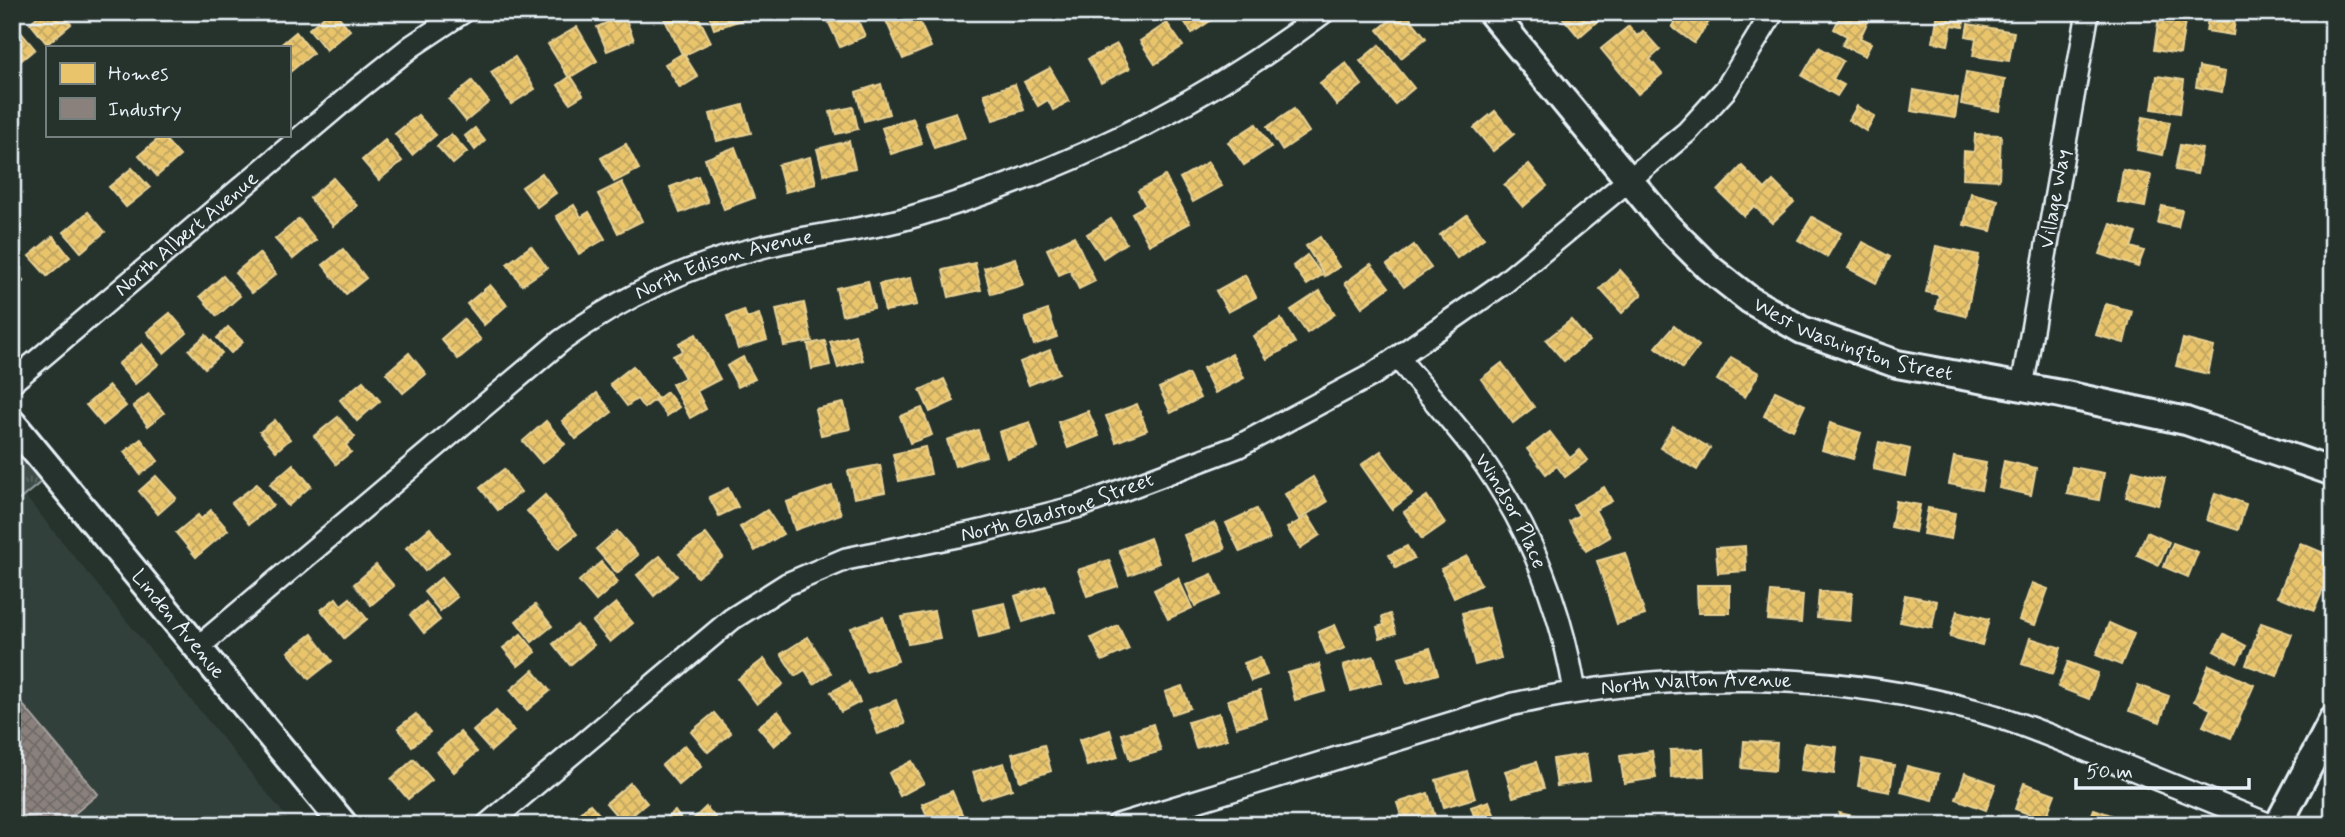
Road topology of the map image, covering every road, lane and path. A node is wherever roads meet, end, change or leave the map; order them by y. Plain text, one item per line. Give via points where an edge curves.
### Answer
1 (463, 12) edge
2 (1324, 12) edge
3 (1491, 12) edge
4 (1773, 12) edge
5 (2088, 12) edge
6 (1628, 179) junction
7 (1398, 358) junction
8 (12, 382) edge
9 (2022, 387) junction
10 (12, 424) edge
11 (2333, 472) edge
12 (197, 648) junction
13 (1575, 691) junction
14 (2333, 720) edge
15 (344, 825) edge
16 (487, 825) edge
17 (1118, 825) edge
18 (2270, 825) edge
19 (2278, 825) edge

1 - 8 street, North Albert Avenue via 359,88
2 - 12 street, North Edison Avenue via 1271,53 1181,108 1079,159 917,216 715,261 676,275 595,317
3 - 6 street, West Washington Street
4 - 6 street, North Gladstone Street via 1727,89 1686,132
5 - 9 street, Village Way
6 - 7 street, North Gladstone Street via 1504,284
6 - 9 street, West Washington Street via 1709,268 1750,300 1802,330 1897,364
7 - 13 street, Windsor Place via 1474,450 1531,544 1551,595
7 - 16 street, North Gladstone Street via 1317,407 1193,465 1080,506 856,557 787,584 732,619
9 - 11 street, West Washington Street via 2186,421
10 - 12 street, Linden Avenue
12 - 15 street, Linden Avenue
13 - 17 street, North Walton Avenue via 1461,719
13 - 18 street, North Walton Avenue via 1727,678 1833,684 1906,695 2030,728
14 - 19 street

